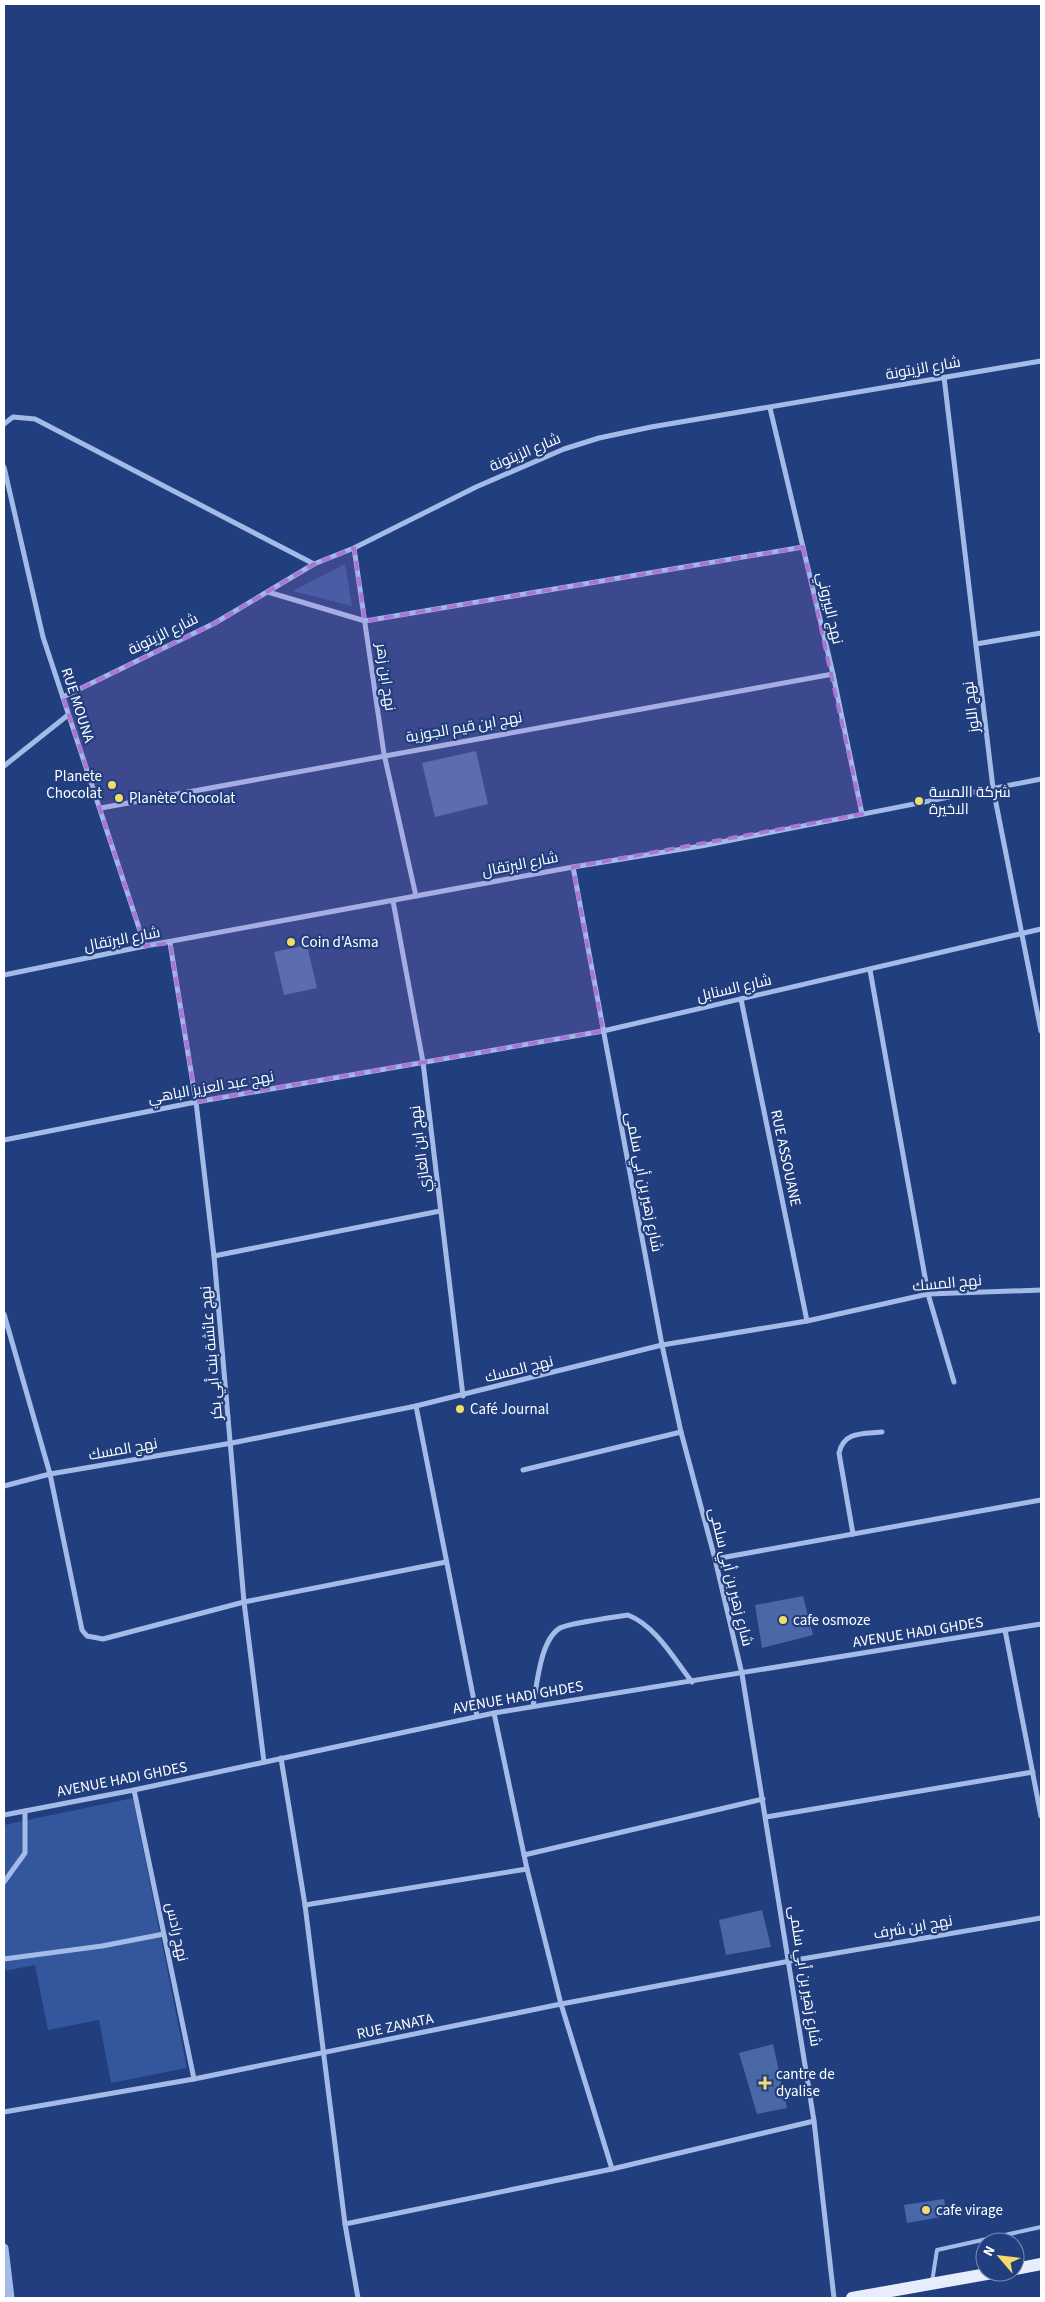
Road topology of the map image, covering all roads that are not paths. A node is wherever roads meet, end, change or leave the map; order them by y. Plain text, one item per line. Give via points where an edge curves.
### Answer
1 (1041, 361) edge
2 (944, 377) junction
3 (770, 408) junction
4 (4, 424) edge
5 (4, 467) edge
6 (803, 547) junction
7 (354, 548) junction
8 (314, 564) junction
9 (268, 592) junction
10 (365, 620) junction
11 (1041, 633) edge
12 (976, 644) junction
13 (833, 674) junction
14 (63, 697) junction
15 (68, 715) junction
16 (384, 754) junction
17 (4, 766) edge
18 (1041, 779) edge
19 (993, 788) junction
20 (101, 808) junction
21 (862, 814) junction
22 (573, 867) junction
23 (416, 896) junction
24 (393, 901) junction
25 (1041, 929) edge
26 (1020, 933) junction
27 (170, 942) junction
28 (145, 946) junction
29 (870, 970) junction
30 (4, 975) edge
31 (741, 999) junction
32 (603, 1031) junction
33 (1041, 1031) edge
34 (423, 1062) junction
35 (196, 1102) junction
36 (4, 1140) edge
37 (440, 1211) junction
38 (214, 1256) junction
39 (1041, 1290) edge
40 (928, 1294) junction
41 (4, 1314) edge
42 (807, 1321) junction
43 (662, 1345) junction
44 (954, 1382) dead end
45 (464, 1396) junction
46 (416, 1406) junction
47 (681, 1432) junction
48 (882, 1432) dead end
49 (232, 1443) junction
50 (523, 1470) dead end
51 (50, 1474) junction
52 (4, 1486) edge
53 (1041, 1500) edge
54 (854, 1534) junction
55 (715, 1559) junction
56 (446, 1562) junction
57 (244, 1602) junction
58 (1041, 1624) edge
59 (1005, 1630) junction
60 (742, 1674) junction
61 (692, 1682) junction
62 (533, 1706) junction
63 (494, 1713) junction
64 (477, 1716) junction
65 (281, 1758) junction
66 (264, 1762) junction
67 (1033, 1772) junction
68 (134, 1790) junction
69 (763, 1799) junction
70 (25, 1811) junction
71 (4, 1815) edge
72 (1041, 1816) edge
73 (766, 1818) junction
74 (524, 1855) junction
75 (527, 1869) junction
76 (4, 1882) edge
77 (305, 1905) junction
78 (1041, 1918) edge
79 (164, 1934) junction
80 (4, 1959) edge
81 (790, 1961) junction
82 (561, 2004) junction
83 (325, 2054) junction
84 (194, 2080) junction
85 (4, 2112) edge
86 (814, 2121) junction
87 (612, 2169) junction
88 (345, 2224) junction
89 (1041, 2227) edge
90 (4, 2248) edge
91 (1041, 2264) edge
92 (1025, 2267) edge
93 (975, 2276) edge
94 (932, 2284) junction
95 (10, 2298) edge
96 (358, 2298) edge
97 (834, 2298) edge
98 (852, 2298) edge

1 - 2 street, شارع الزيتونة
2 - 3 street, شارع الزيتونة
2 - 12 street, نهج اللوز
3 - 6 street, نهج البيروني
3 - 7 street, شارع الزيتونة via 620,433 564,449 476,487
4 - 8 street via 13,417 35,419
5 - 14 street, RUE MOUNA via 42,637
6 - 10 street
6 - 13 street, نهج البيروني
7 - 8 street, شارع الزيتونة
7 - 10 street, نهج ابن زهر
8 - 9 street, شارع الزيتونة
9 - 10 street
9 - 14 street, شارع الزيتونة via 216,623
10 - 16 street, نهج ابن زهر
11 - 12 street
12 - 19 street, نهج اللوز
13 - 16 street, نهج ابن قيم الجوزية
13 - 21 street, نهج البيروني
14 - 15 street, RUE MOUNA
15 - 17 street
15 - 20 street, RUE MOUNA
16 - 20 street, نهج ابن قيم الجوزية
16 - 23 street, نهج ابن زهر
18 - 19 street, شارع البرتقال
19 - 21 street, شارع البرتقال
19 - 26 street, نهج اللوز
20 - 28 street, RUE MOUNA
21 - 22 street, شارع البرتقال
22 - 23 street, شارع البرتقال
22 - 32 street, شارع زهير بن أبي سلمى
23 - 24 street, شارع البرتقال
24 - 27 street, شارع البرتقال
24 - 34 street, نهج ابن الغازي
25 - 26 street, شارع السنابل
26 - 29 street, شارع السنابل
26 - 33 street, نهج اللوز
27 - 28 street, شارع البرتقال
27 - 35 street, نهج عائشة بنت أبي بكر
28 - 30 street, شارع البرتقال
29 - 31 street, شارع السنابل
29 - 40 street
31 - 32 street, شارع السنابل
31 - 42 street, RUE ASSOUANE
32 - 34 street, شارع السنابل
32 - 43 street, شارع زهير بن أبي سلمى
34 - 35 street, نهج عبد العزيز الباهي
34 - 37 street, نهج ابن الغازي
35 - 36 street, نهج عبد العزيز الباهي
35 - 38 street, نهج عائشة بنت أبي بكر
37 - 38 street
37 - 45 street, نهج ابن الغازي
38 - 49 street, نهج عائشة بنت أبي بكر
39 - 40 street, نهج المسك
40 - 42 street, نهج المسك
40 - 44 street
41 - 51 street
42 - 43 street, نهج المسك
43 - 45 street, نهج المسك
43 - 47 street, شارع زهير بن أبي سلمى
45 - 46 street, نهج المسك
46 - 49 street, نهج المسك
46 - 56 street
47 - 50 street
47 - 55 street, شارع زهير بن أبي سلمى
48 - 54 street via 848,1436 839,1453
49 - 51 street, نهج المسك
49 - 57 street, نهج عائشة بنت أبي بكر
51 - 52 street, نهج المسك
51 - 57 street via 82,1630 87,1636 103,1639
53 - 54 street
54 - 55 street
55 - 60 street, شارع زهير بن أبي سلمى
56 - 57 street
56 - 64 street
57 - 66 street, نهج عائشة بنت أبي بكر
58 - 59 street, AVENUE HADI GHDES
59 - 60 street, AVENUE HADI GHDES
59 - 67 street
60 - 61 street, AVENUE HADI GHDES
60 - 69 street, شارع زهير بن أبي سلمى
61 - 62 street, AVENUE HADI GHDES
61 - 62 street via 651,1630 628,1615 560,1628 548,1641
62 - 63 street, AVENUE HADI GHDES
63 - 64 street, AVENUE HADI GHDES
63 - 74 street
64 - 65 street, AVENUE HADI GHDES
65 - 66 street, AVENUE HADI GHDES
65 - 77 street
66 - 68 street, AVENUE HADI GHDES
67 - 72 street
67 - 73 street
68 - 70 street, AVENUE HADI GHDES
68 - 79 street, نهج رادس
69 - 73 street, شارع زهير بن أبي سلمى
69 - 74 street
70 - 71 street, AVENUE HADI GHDES
70 - 76 street via 25,1852
73 - 81 street, شارع زهير بن أبي سلمى
74 - 75 street
75 - 77 street
75 - 82 street
77 - 83 street
78 - 81 street, نهج ابن شرف
79 - 80 street
79 - 84 street, نهج رادس
81 - 82 street, RUE ZANATA
81 - 86 street, شارع زهير بن أبي سلمى
82 - 83 street, RUE ZANATA
82 - 87 street
83 - 84 street, RUE ZANATA
83 - 88 street
84 - 85 street, RUE ZANATA
86 - 87 street
86 - 97 street, شارع زهير بن أبي سلمى
87 - 88 street
88 - 96 street
89 - 94 lane via 937,2250
90 - 95 street
91 - 92 main road
93 - 94 main road
94 - 98 main road

